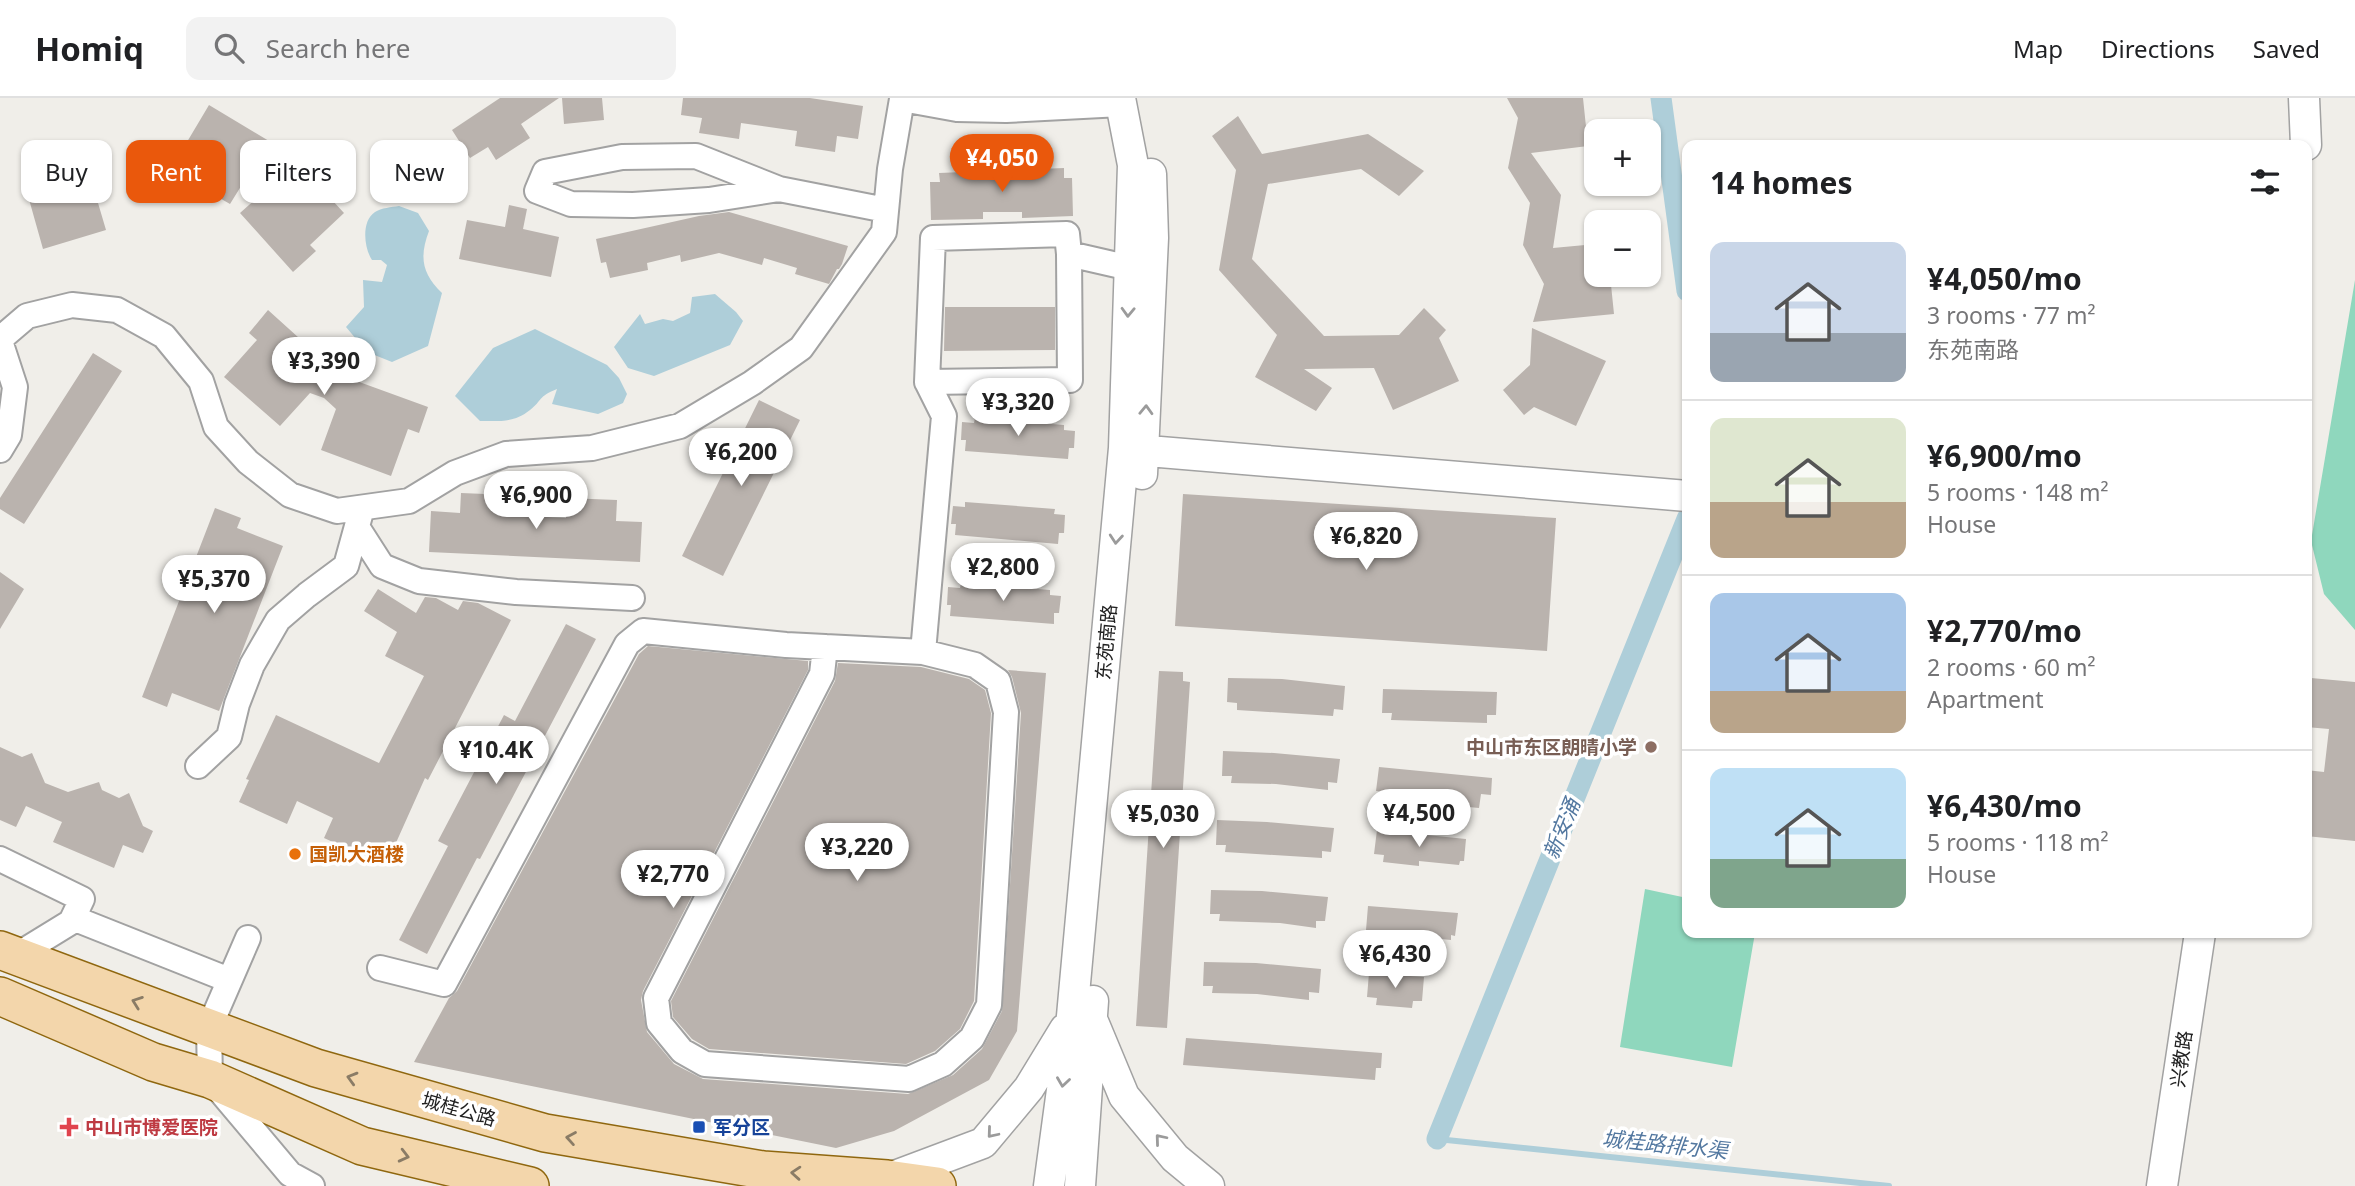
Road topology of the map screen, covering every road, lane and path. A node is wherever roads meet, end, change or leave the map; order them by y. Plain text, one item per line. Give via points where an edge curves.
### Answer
1 (2304, 98) edge
2 (902, 99) edge
3 (1126, 100) edge
4 (983, 104) edge
5 (2306, 140) edge
6 (779, 189) junction
7 (886, 210) junction
8 (1069, 254) junction
9 (1130, 268) junction
10 (0, 340) edge
11 (927, 382) junction
12 (1134, 449) junction
13 (0, 450) edge
14 (1679, 496) edge
15 (359, 517) junction
16 (632, 598) dead end
17 (825, 647) junction
18 (923, 652) junction
19 (198, 766) dead end
20 (0, 859) edge
21 (73, 918) junction
22 (248, 938) dead end
23 (2199, 938) edge
24 (7, 953) edge
25 (380, 968) dead end
26 (229, 980) junction
27 (0, 996) edge
28 (1082, 1017) junction
29 (209, 1028) junction
30 (210, 1079) junction
31 (887, 1179) junction
32 (514, 1185) edge
33 (312, 1186) edge
34 (937, 1186) edge
35 (1049, 1186) edge
36 (1080, 1186) edge
37 (1209, 1186) edge
38 (2162, 1186) edge

1 - 5 street
2 - 4 street via 957,110
2 - 7 street
3 - 4 street
3 - 9 street, 东苑南路 via 1133,164
12 -> 3 street, 东苑南路 via 1153,238 1150,161
6 - 6 street via 696,156 622,157 545,172 537,191 571,204 633,205
6 - 7 street
7 - 15 street via 884,232 802,348 680,426 592,448 506,454 455,473 409,501
8 - 9 street
8 - 11 street via 1070,380
8 - 11 street via 1067,234 933,237
9 -> 12 street, 东苑南路
10 - 13 street via 15,387 9,435
10 - 15 street via 27,316 72,304 117,310 164,336 201,381 216,427 248,462 290,495
11 - 18 street via 944,416
12 - 14 street
12 - 28 street, 东苑南路
15 - 16 street via 382,566 419,581
15 - 19 street via 346,566 278,621 252,665 229,737
17 - 18 street
17 - 18 street via 822,674 656,998 659,1023 682,1051 705,1064 909,1079 943,1063 972,1038 989,1005 1006,712 998,681 975,665
17 - 25 street via 643,631 627,644 444,984
20 - 21 street via 82,899
21 - 24 street
21 - 26 street
22 - 26 street
23 - 38 street, 兴教路
29 -> 24 main road, 城桂公路
26 - 29 street
27 - 30 main road via 153,1062
28 -> 31 street via 984,1143
28 -> 35 street, 东苑南路
28 - 36 street, 东苑南路
37 -> 28 street via 1175,1157 1124,1096
29 - 30 street
31 -> 29 main road, 城桂公路 via 764,1170 545,1133 316,1068
30 -> 32 main road via 362,1146
30 - 33 street via 290,1174
31 - 34 main road, 城桂公路

